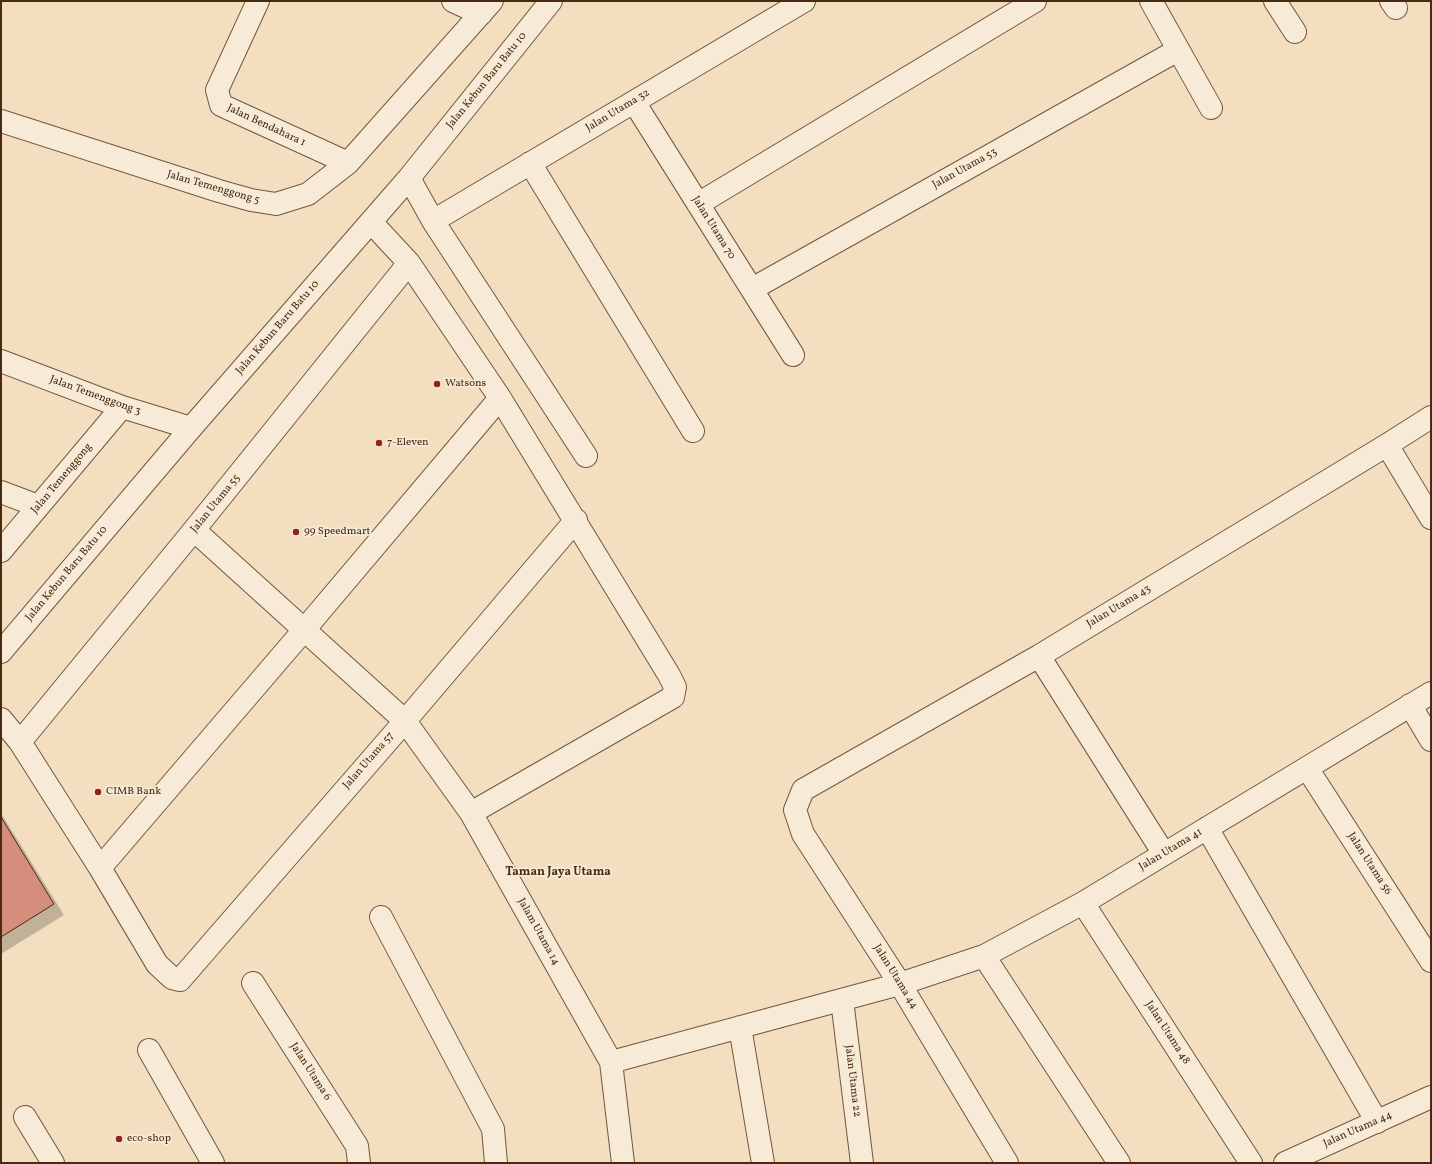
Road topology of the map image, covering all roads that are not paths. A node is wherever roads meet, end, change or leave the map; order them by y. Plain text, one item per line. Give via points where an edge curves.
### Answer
1 (258, 1) edge
2 (453, 1) edge
3 (804, 1) edge
4 (1035, 1) edge
5 (1151, 1) edge
6 (1275, 1) edge
7 (543, 3) edge
8 (486, 8) edge
9 (1294, 32) dead end
10 (1178, 50) junction
11 (634, 102) junction
12 (1211, 108) dead end
13 (1, 121) edge
14 (348, 163) junction
15 (530, 163) junction
16 (409, 178) junction
17 (698, 204) junction
18 (433, 221) junction
19 (372, 222) junction
20 (409, 264) junction
21 (752, 289) junction
22 (794, 355) dead end
23 (1, 361) edge
24 (500, 398) junction
25 (122, 407) junction
26 (1431, 418) edge
27 (191, 428) junction
28 (693, 432) dead end
29 (1387, 445) junction
30 (586, 456) dead end
31 (1, 492) edge
32 (38, 506) junction
33 (1431, 518) edge
34 (576, 520) junction
35 (194, 530) junction
36 (1, 551) edge
37 (304, 630) junction
38 (1, 652) edge
39 (1038, 656) junction
40 (1431, 693) edge
41 (1410, 706) junction
42 (1, 719) edge
43 (405, 721) junction
44 (1431, 740) edge
45 (20, 742) junction
46 (1307, 768) junction
47 (803, 790) joint
48 (471, 813) junction
49 (1207, 828) junction
50 (1164, 854) junction
51 (100, 868) junction
52 (1083, 903) junction
53 (381, 917) dead end
54 (984, 956) junction
55 (1431, 960) edge
56 (253, 983) dead end
57 (900, 984) junction
58 (842, 1000) junction
59 (740, 1027) junction
60 (149, 1050) dead end
61 (611, 1062) junction
62 (1431, 1098) edge
63 (25, 1117) dead end
64 (1376, 1122) junction
65 (53, 1163) edge
66 (213, 1163) edge
67 (359, 1163) edge
68 (496, 1163) edge
69 (623, 1163) edge
70 (763, 1163) edge
71 (862, 1163) edge
72 (1007, 1163) edge
73 (1119, 1163) edge
74 (1251, 1163) edge
75 (1285, 1163) edge

1 - 14 street, Jalan Bendahara 1 via 217,90 221,105
2 - 8 street
3 - 11 street, Jalan Utama 32
4 - 17 street
5 - 10 street
6 - 9 street
7 - 16 street, Jalan Kebun Baru Batu 10
8 - 14 street, Jalan Temenggong 5
10 - 12 street
10 - 21 street, Jalan Utama 53
11 - 15 street, Jalan Utama 32
11 - 17 street, Jalan Utama 70
13 - 14 street, Jalan Temenggong 5 via 219,191 276,204 308,194
15 - 18 street, Jalan Utama 32
15 - 28 street
16 - 18 street
16 - 19 street, Jalan Kebun Baru Batu 10
17 - 21 street, Jalan Utama 70
18 - 30 street
19 - 20 street
19 - 27 street, Jalan Kebun Baru Batu 10
20 - 24 street
20 - 35 street, Jalan Utama 55
21 - 22 street, Jalan Utama 70
23 - 25 street, Jalan Temenggong 3
24 - 34 street
24 - 37 street
25 - 27 street, Jalan Temenggong 3
25 - 32 street, Jalan Temenggong
26 - 29 street, Jalan Utama 43
27 - 38 street, Jalan Kebun Baru Batu 10
29 - 33 street
29 - 39 street, Jalan Utama 43
31 - 32 street
32 - 36 street, Jalan Temenggong
34 - 43 street, Jalan Utama 57
34 - 48 street via 669,675 675,687 673,697
35 - 37 street, Jalam Utama 14
35 - 45 street, Jalan Utama 55
37 - 43 street, Jalam Utama 14
37 - 51 street
39 - 47 street, Jalan Utama 43
39 - 50 street
40 - 41 street, Jalan Utama 41
41 - 44 street
41 - 46 street, Jalan Utama 41
42 - 45 street
43 - 48 street, Jalam Utama 14
43 - 51 street, Jalan Utama 57 via 180,980 172,978 157,964
45 - 51 street
46 - 49 street, Jalan Utama 41
46 - 55 street, Jalan Utama 56
47 - 57 street, Jalan Utama 44 via 795,810 802,834
48 - 61 street, Jalam Utama 14
49 - 50 street, Jalan Utama 41
49 - 64 street
50 - 52 street, Jalan Utama 41
52 - 54 street, Jalan Utama 41
52 - 74 street, Jalan Utama 48
53 - 68 street via 493,1129
54 - 57 street, Jalan Utama 41
54 - 73 street
56 - 67 street, Jalan Utama 6 via 357,1146
57 - 58 street, Jalan Utama 41
57 - 72 street, Jalan Utama 44
58 - 59 street, Jalan Utama 41
58 - 71 street, Jalan Utama 22
59 - 61 street, Jalan Utama 41
59 - 70 street
60 - 66 street
61 - 69 street, Jalam Utama 14
62 - 64 street, Jalan Utama 44
63 - 65 street
64 - 75 street, Jalan Utama 44

